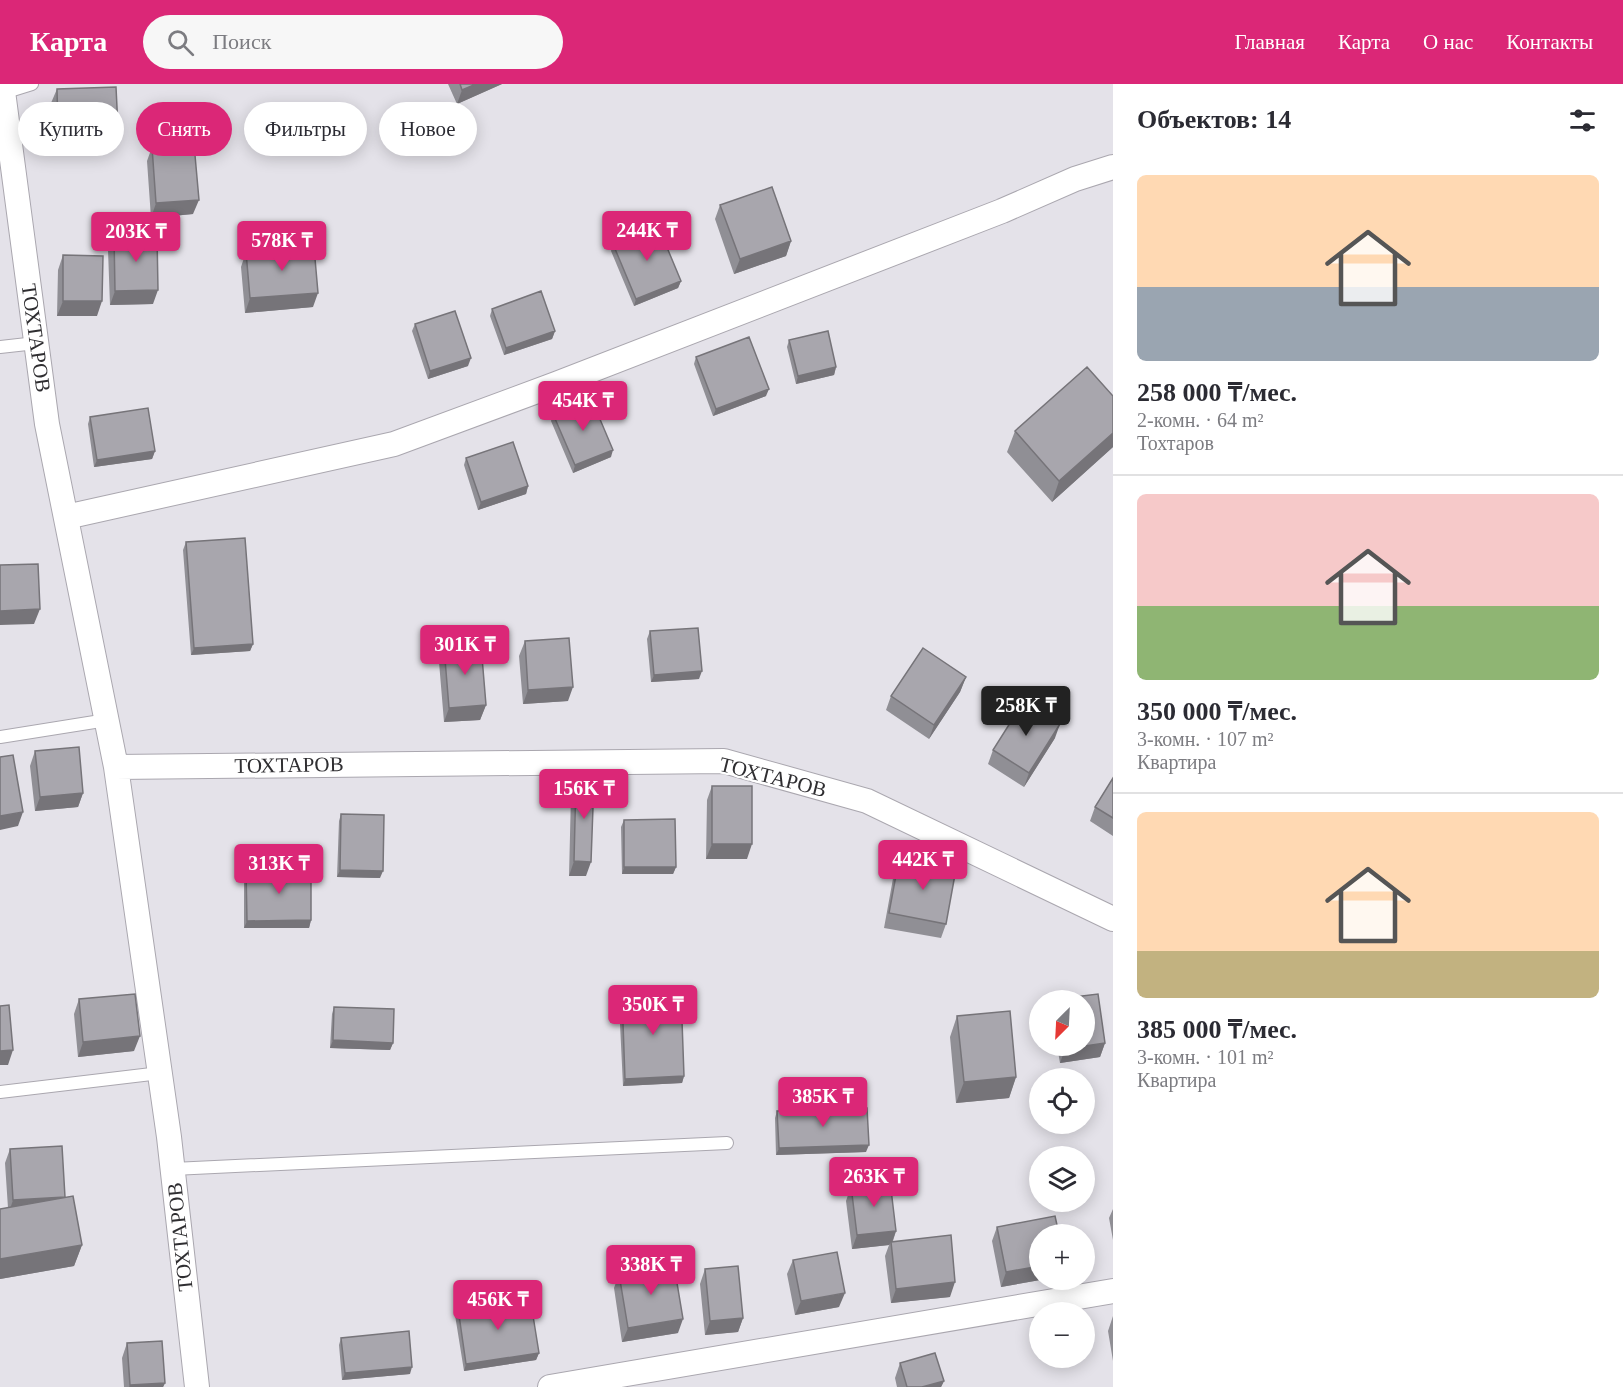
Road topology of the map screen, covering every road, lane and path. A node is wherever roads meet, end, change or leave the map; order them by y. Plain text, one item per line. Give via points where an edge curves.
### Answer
1 (32, 84) edge
2 (2, 89) edge
3 (1113, 167) edge
4 (36, 343) junction
5 (0, 347) edge
6 (66, 517) junction
7 (107, 720) junction
8 (0, 737) edge
9 (116, 767) junction
10 (1113, 919) edge
11 (160, 1073) junction
12 (0, 1092) edge
13 (728, 1143) dead end
14 (173, 1169) junction
15 (1113, 1291) edge
16 (196, 1387) edge
17 (550, 1387) edge

1 - 2 lane
2 - 4 street, ТОХТАРОВ
3 - 6 street via 1075,178 1002,212 394,444
4 - 5 lane
4 - 6 street, ТОХТАРОВ
6 - 7 street, ТОХТАРОВ
7 - 8 lane
7 - 9 street, ТОХТАРОВ
9 - 10 street, ТОХТАРОВ via 724,761 867,801
9 - 11 street, ТОХТАРОВ
11 - 12 lane
11 - 14 street, ТОХТАРОВ
13 - 14 lane
14 - 16 street, ТОХТАРОВ
15 - 17 street

